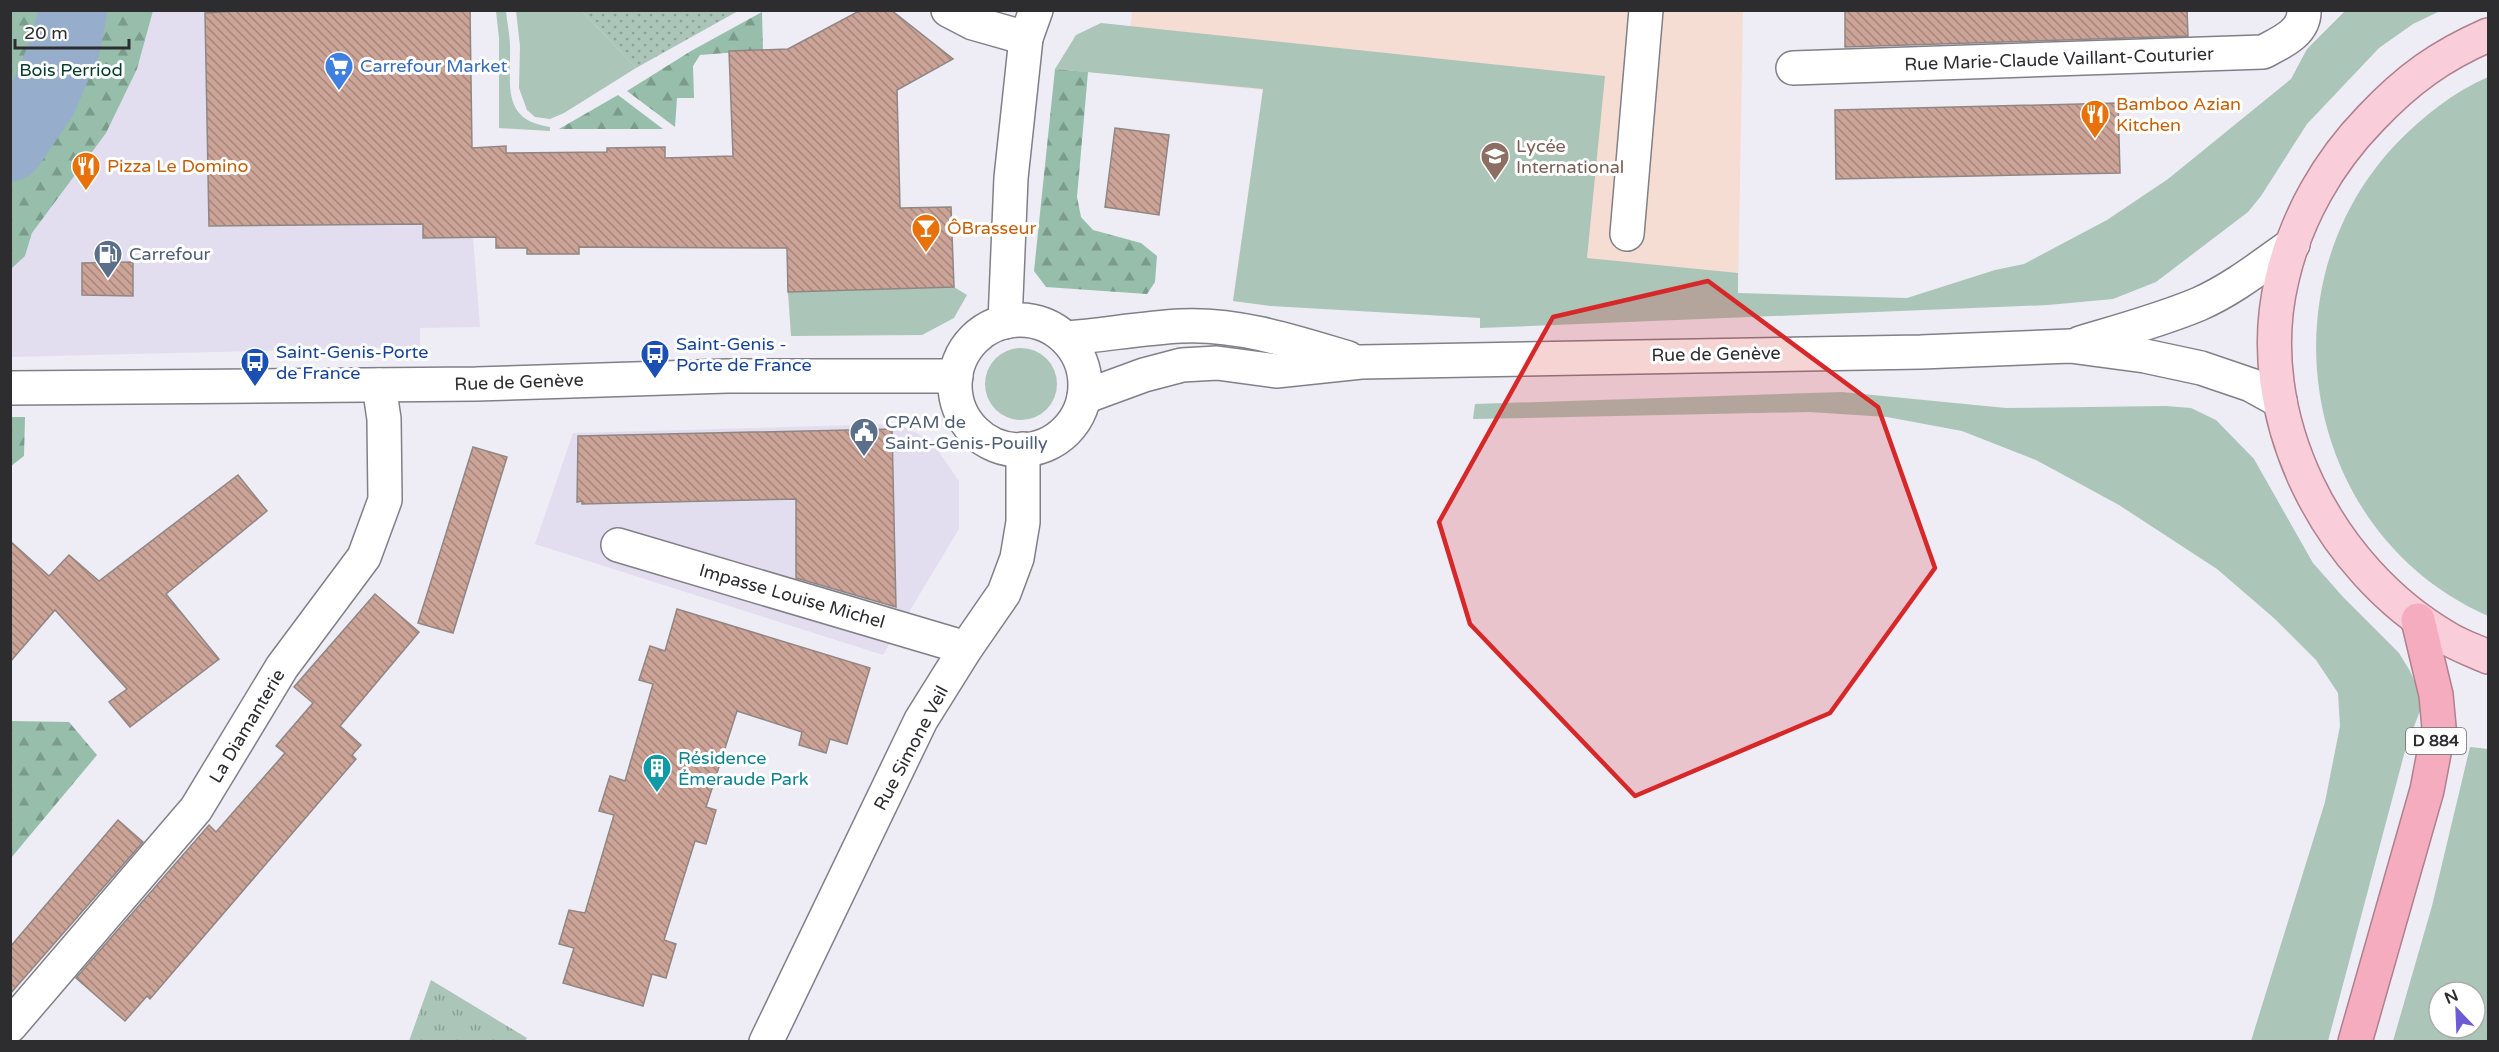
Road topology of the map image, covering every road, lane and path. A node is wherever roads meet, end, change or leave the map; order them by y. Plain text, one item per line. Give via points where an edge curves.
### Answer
1 (948, 10) edge
2 (1646, 10) edge
3 (2304, 10) edge
4 (1031, 24) edge
5 (2488, 35) edge
6 (1793, 68) dead end
7 (1628, 234) dead end
8 (2293, 244) junction
9 (1005, 322) junction
10 (1066, 338) junction
11 (2070, 346) junction
12 (1361, 362) junction
13 (956, 376) junction
14 (379, 385) junction
15 (10, 388) edge
16 (1084, 397) junction
17 (2280, 401) junction
18 (1023, 449) junction
19 (618, 545) dead end
20 (2418, 620) junction
21 (966, 648) junction
22 (2488, 657) edge
23 (10, 1026) edge
24 (766, 1041) edge
25 (2355, 1041) edge

1 - 4 street via 984,27
2 - 7 street
3 - 6 street, Rue Marie-Claude Vaillant-Couturier via 2305,18 2291,37 2263,52
4 - 9 street via 1011,178
5 - 8 main road via 2431,64 2403,85 2356,134 2330,166
8 - 11 street, Rue de Genève via 2200,303
8 - 17 main road via 2282,279 2277,320
9 - 10 street via 1037,322
9 - 13 street via 972,341
10 - 12 street, Rue de Genève via 1182,326 1216,327 1281,338
10 - 16 street via 1082,365
11 - 12 street, Rue de Genève
11 - 17 street, Rue de Genève via 2201,368 2251,385
12 - 16 street, Rue de Genève via 1276,371 1217,363 1182,365
13 - 14 street, Rue de Genève via 727,376
13 - 18 street via 960,408 978,434 992,443
14 - 15 street, Rue de Genève
14 - 23 street, La Diamanterie via 384,418 385,500 364,557 282,667 196,809
16 - 18 street via 1080,411 1063,433 1051,442
17 - 20 main road via 2308,486 2331,528 2369,577
18 - 21 street, Rue Simone Veil via 1023,522 1017,558 1004,593
19 - 21 street, Impasse Louise Michel
20 - 22 main road via 2449,640
20 - 25 highway, D 884 via 2436,695 2439,727 2427,790
21 - 24 street, Rue Simone Veil via 921,720

